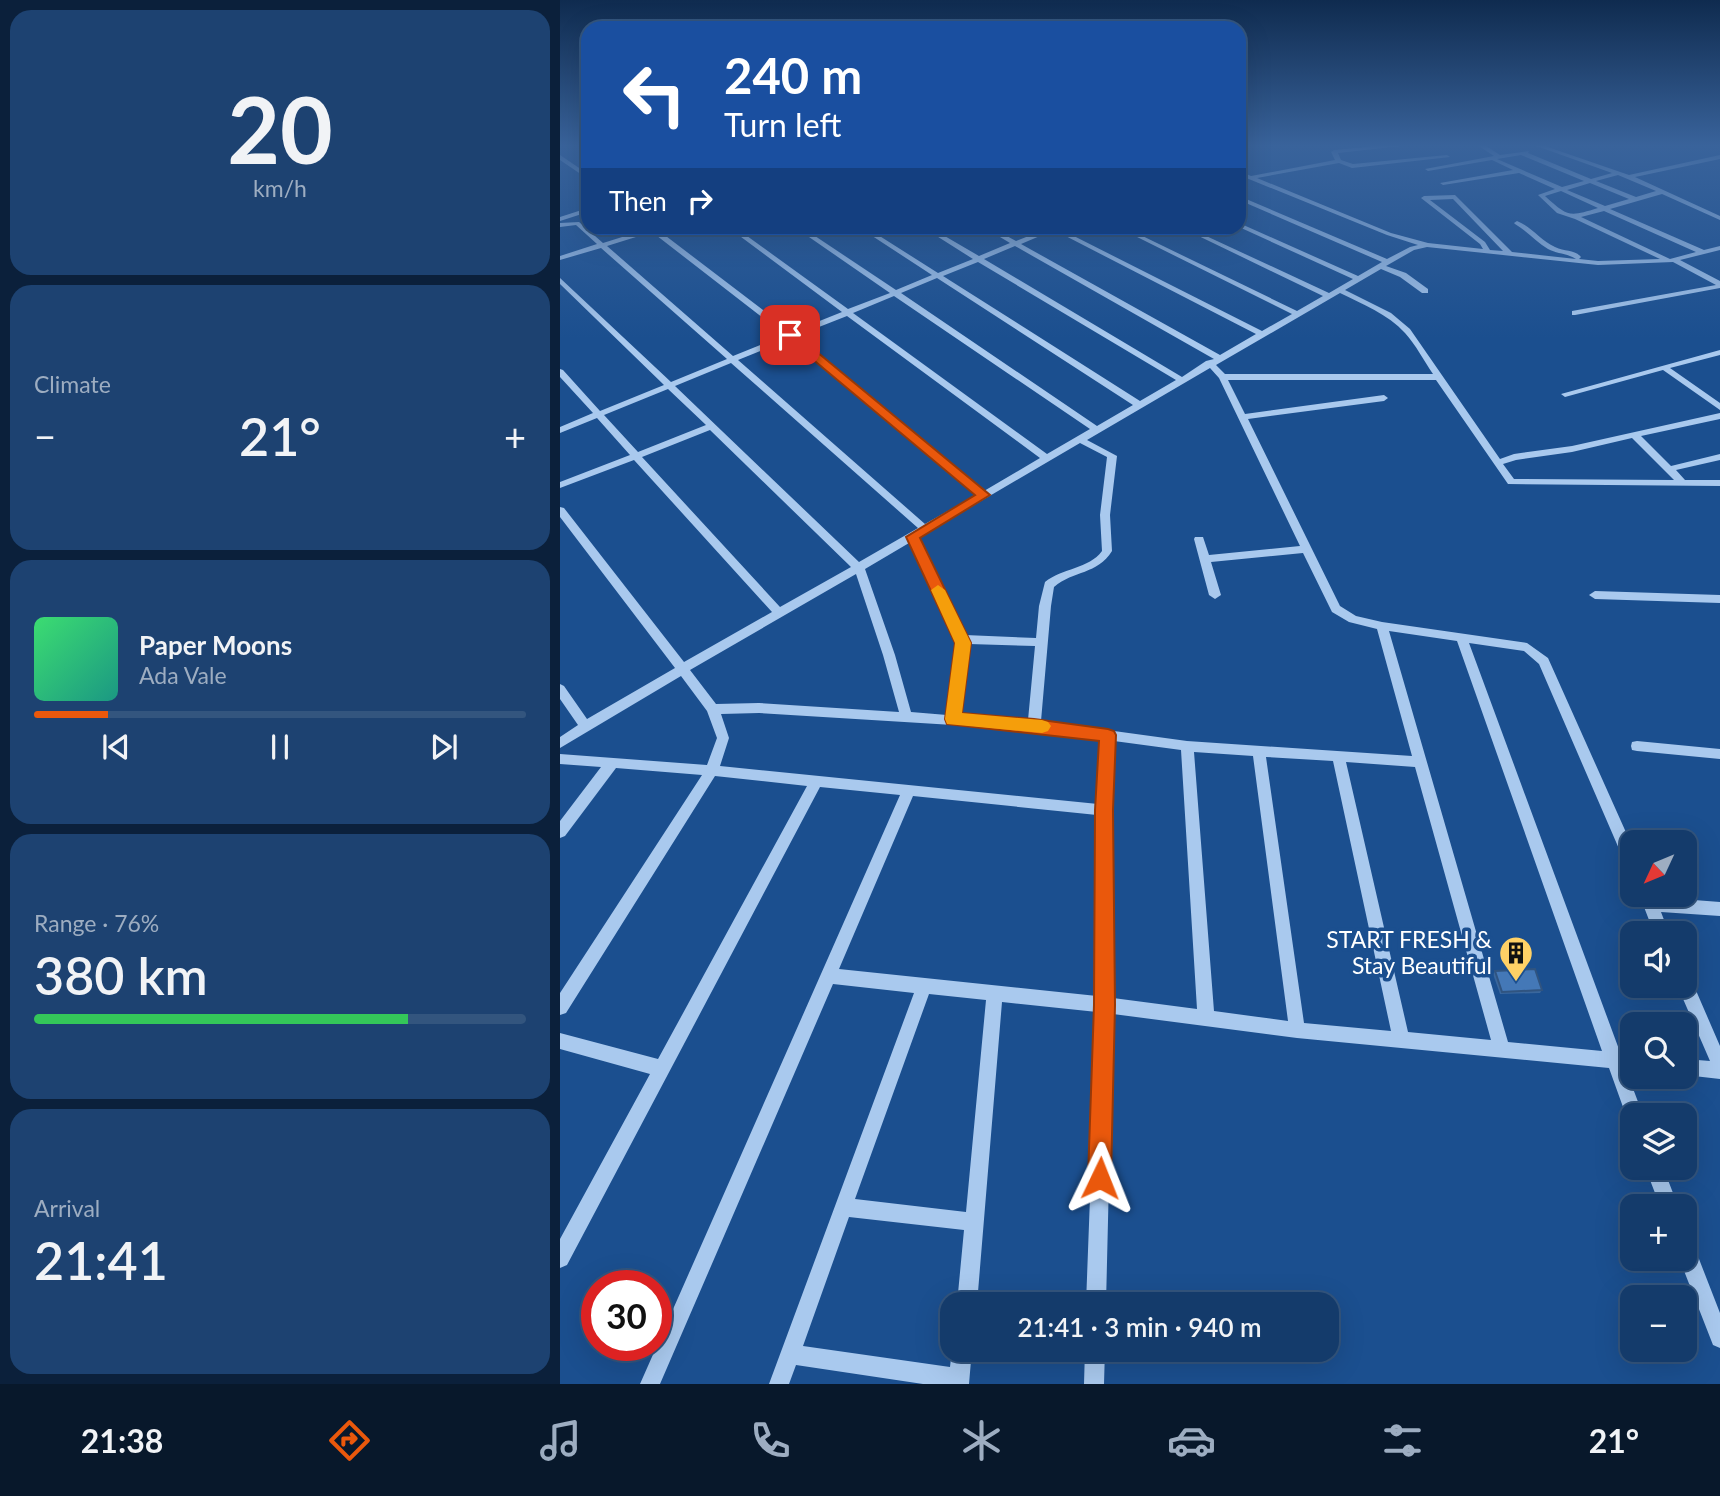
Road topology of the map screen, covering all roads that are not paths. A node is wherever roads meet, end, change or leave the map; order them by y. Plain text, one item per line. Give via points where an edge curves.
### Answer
1 (1262, 209) edge
2 (1326, 209) edge
3 (1438, 209) edge
4 (1466, 209) edge
5 (1557, 209) edge
6 (1601, 209) edge
7 (1605, 209) edge
8 (1699, 209) edge
9 (560, 210) edge
10 (581, 213) edge
11 (564, 218) edge
12 (1577, 218) junction
13 (1720, 218) edge
14 (1517, 223) dead end
15 (560, 225) edge
16 (581, 227) edge
17 (1246, 228) edge
18 (590, 235) edge
19 (633, 235) edge
20 (665, 235) edge
21 (742, 235) edge
22 (810, 235) edge
23 (874, 235) edge
24 (939, 235) edge
25 (1001, 235) edge
26 (1036, 235) edge
27 (1068, 235) edge
28 (1136, 235) edge
29 (1200, 235) edge
30 (1016, 243) junction
31 (601, 245) junction
32 (1427, 245) junction
33 (1720, 248) edge
34 (1702, 252) junction
35 (1489, 253) junction
36 (1511, 255) junction
37 (560, 258) edge
38 (981, 259) junction
39 (1580, 261) junction
40 (1672, 261) junction
41 (1385, 264) junction
42 (940, 275) junction
43 (1359, 279) junction
44 (560, 280) edge
45 (1720, 285) edge
46 (1340, 290) junction
47 (1425, 290) dead end
48 (896, 292) junction
49 (1329, 296) junction
50 (848, 311) junction
51 (1575, 313) dead end
52 (1298, 314) junction
53 (1262, 334) junction
54 (790, 335) junction
55 (1720, 352) edge
56 (730, 360) junction
57 (1214, 360) junction
58 (1666, 369) junction
59 (560, 372) edge
60 (1223, 377) junction
61 (1440, 377) junction
62 (1181, 380) junction
63 (667, 385) junction
64 (1565, 394) dead end
65 (1384, 398) dead end
66 (1138, 404) junction
67 (1720, 407) edge
68 (599, 414) junction
69 (1720, 416) edge
70 (1241, 417) junction
71 (710, 427) junction
72 (1096, 429) junction
73 (560, 430) edge
74 (1634, 435) junction
75 (1079, 439) junction
76 (635, 456) junction
77 (1720, 457) edge
78 (1046, 458) junction
79 (1497, 463) junction
80 (1669, 469) junction
81 (1681, 481) junction
82 (1720, 483) edge
83 (560, 485) edge
84 (983, 495) junction
85 (560, 510) edge
86 (926, 530) junction
87 (912, 537) junction
88 (1199, 539) dead end
89 (1307, 549) junction
90 (1205, 559) junction
91 (859, 568) junction
92 (1215, 595) dead end
93 (1595, 595) dead end
94 (1720, 599) edge
95 (780, 614) junction
96 (1382, 626) junction
97 (1461, 637) junction
98 (961, 639) junction
99 (1042, 642) junction
100 (683, 669) junction
101 (560, 689) edge
102 (713, 709) junction
103 (906, 716) junction
104 (953, 719) junction
105 (1034, 725) junction
106 (585, 726) junction
107 (1108, 735) junction
108 (560, 743) edge
109 (1187, 746) junction
110 (1637, 746) dead end
111 (1259, 751) junction
112 (1720, 754) edge
113 (1338, 756) junction
114 (560, 759) edge
115 (1422, 762) junction
116 (612, 763) junction
117 (711, 772) junction
118 (816, 781) junction
119 (909, 791) junction
120 (1104, 810) junction
121 (560, 832) edge
122 (1620, 835) edge
123 (1698, 906) edge
124 (1720, 909) edge
125 (829, 976) junction
126 (924, 986) junction
127 (995, 994) junction
128 (1691, 998) edge
129 (1105, 1005) junction
130 (560, 1007) edge
131 (1206, 1018) junction
132 (1297, 1030) junction
133 (1401, 1039) junction
134 (560, 1041) edge
135 (1502, 1049) junction
136 (1613, 1060) junction
137 (1620, 1061) edge
138 (1720, 1065) edge
139 (1697, 1068) edge
140 (663, 1069) junction
141 (1720, 1071) edge
142 (1629, 1103) edge
143 (842, 1207) junction
144 (975, 1222) junction
145 (560, 1258) edge
146 (1694, 1271) edge
147 (968, 1292) edge
148 (1096, 1292) edge
149 (1720, 1338) edge
150 (789, 1354) junction
151 (961, 1362) edge
152 (1095, 1362) edge
153 (959, 1382) edge
154 (650, 1384) edge
155 (779, 1384) edge
156 (1094, 1384) edge

1 - 41 street
2 - 32 street
3 - 35 street via 1483,243
4 - 36 street
5 - 12 street
6 - 12 street via 1577,214
7 - 34 street
8 - 13 street
9 - 11 street
10 - 11 street
12 - 40 street
14 - 39 street via 1549,247 1574,253
15 - 16 street
17 - 43 street
18 - 31 street
19 - 31 street
20 - 54 street
21 - 50 street
22 - 48 street
23 - 42 street
24 - 38 street
25 - 30 street
26 - 30 street
27 - 53 street
28 - 52 street
29 - 49 street
30 - 38 street
30 - 57 street
31 - 37 street
31 - 56 street
32 - 35 street
32 - 41 street
33 - 34 street
34 - 40 street
35 - 36 street
36 - 39 street
38 - 42 street
38 - 62 street
39 - 40 street
40 - 45 street
41 - 43 street
41 - 47 street
42 - 48 street
42 - 66 street
43 - 46 street
44 - 63 street
45 - 51 street
46 - 49 street
46 - 61 street via 1408,330
48 - 50 street
48 - 72 street
49 - 52 street
50 - 54 street
50 - 78 street
52 - 53 street
53 - 57 street
54 - 56 street
54 - 84 street
55 - 58 street
56 - 63 street
56 - 86 street
57 - 60 street
57 - 62 street
58 - 64 street
58 - 67 street
59 - 68 street
60 - 61 street
60 - 70 street
61 - 79 street
62 - 66 street
63 - 68 street
63 - 71 street
65 - 70 street
66 - 72 street
68 - 73 street
68 - 76 street
69 - 74 street
70 - 89 street
71 - 76 street
71 - 91 street
72 - 75 street
74 - 79 street
74 - 80 street
75 - 78 street
75 - 99 street via 1112,456 1105,515 1107,551 1099,562 1049,586
76 - 83 street
76 - 95 street
77 - 80 street
78 - 84 street
79 - 81 street via 1511,482
80 - 81 street
81 - 82 street
84 - 86 street
85 - 100 street
86 - 87 street
87 - 91 street
87 - 98 street
88 - 90 street
89 - 90 street
89 - 96 street via 1336,609
90 - 92 street
91 - 95 street
91 - 103 street
93 - 94 street
95 - 100 street
96 - 97 street
96 - 115 street
97 - 122 street via 1528,647 1544,661
97 - 136 street
98 - 99 street
98 - 104 street
99 - 105 street
100 - 102 street
100 - 106 street
101 - 106 street
102 - 103 street
102 - 117 street via 723,738
103 - 104 street
104 - 105 street
105 - 107 street
106 - 108 street
107 - 109 street
107 - 120 street
109 - 111 street
109 - 131 street
110 - 112 street
111 - 113 street
111 - 132 street
113 - 115 street
113 - 133 street
114 - 116 street
115 - 135 street
116 - 117 street
116 - 121 street
117 - 118 street
117 - 130 street
118 - 119 street
118 - 140 street
119 - 120 street
119 - 125 street
120 - 129 street
123 - 124 street
125 - 126 street
125 - 154 street
126 - 127 street
126 - 143 street
127 - 129 street
127 - 144 street
128 - 138 street
129 - 131 street
129 - 148 street
131 - 132 street
132 - 133 street
133 - 135 street
134 - 140 street
135 - 136 street
136 - 137 street
136 - 142 street
139 - 141 street
140 - 145 street
143 - 144 street
143 - 150 street
144 - 147 street
146 - 149 street
150 - 153 street
150 - 155 street
151 - 153 street
152 - 156 street

